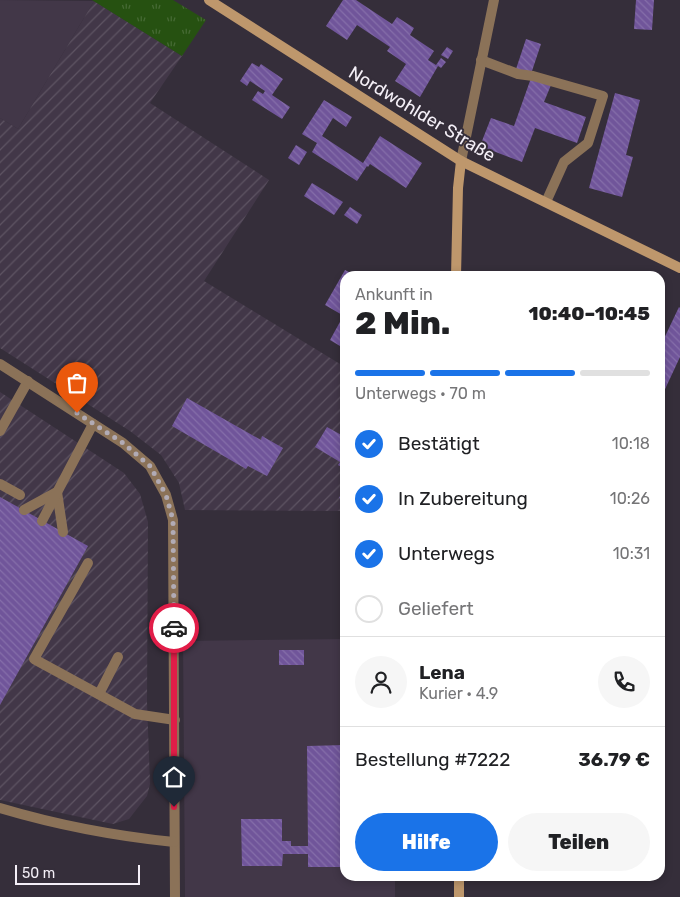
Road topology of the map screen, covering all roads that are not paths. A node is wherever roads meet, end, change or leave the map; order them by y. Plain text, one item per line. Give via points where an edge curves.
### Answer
1 (209, 0) edge
2 (494, 0) edge
3 (481, 60) junction
4 (461, 161) junction
5 (546, 202) junction
6 (680, 268) edge
7 (456, 271) edge
8 (0, 364) edge
9 (28, 381) junction
10 (94, 424) junction
11 (0, 431) edge
12 (0, 484) edge
13 (57, 492) junction
14 (20, 495) dead end
15 (24, 510) dead end
16 (42, 521) dead end
17 (63, 532) dead end
18 (88, 562) dead end
19 (118, 657) dead end
20 (99, 694) junction
21 (175, 720) junction
22 (0, 808) edge
23 (174, 842) junction
24 (459, 881) edge
25 (175, 897) edge
26 (459, 897) edge

1 - 4 main road, Nordwohlder Straße
2 - 3 street
3 - 4 street
3 - 5 street via 518,74 603,96 588,144 564,162
4 - 5 main road, Nordwohlder Straße
4 - 7 main road
5 - 6 main road, Nordwohlder Straße
8 - 9 street
9 - 10 street
9 - 11 street
10 - 13 street
10 - 21 street via 150,466 166,495 173,520
12 - 14 street
13 - 15 street
13 - 16 street
13 - 17 street
18 - 20 street via 34,659
19 - 20 street
20 - 21 street via 135,714
21 - 23 street
22 - 23 street via 92,830
23 - 25 street
24 - 26 main road

